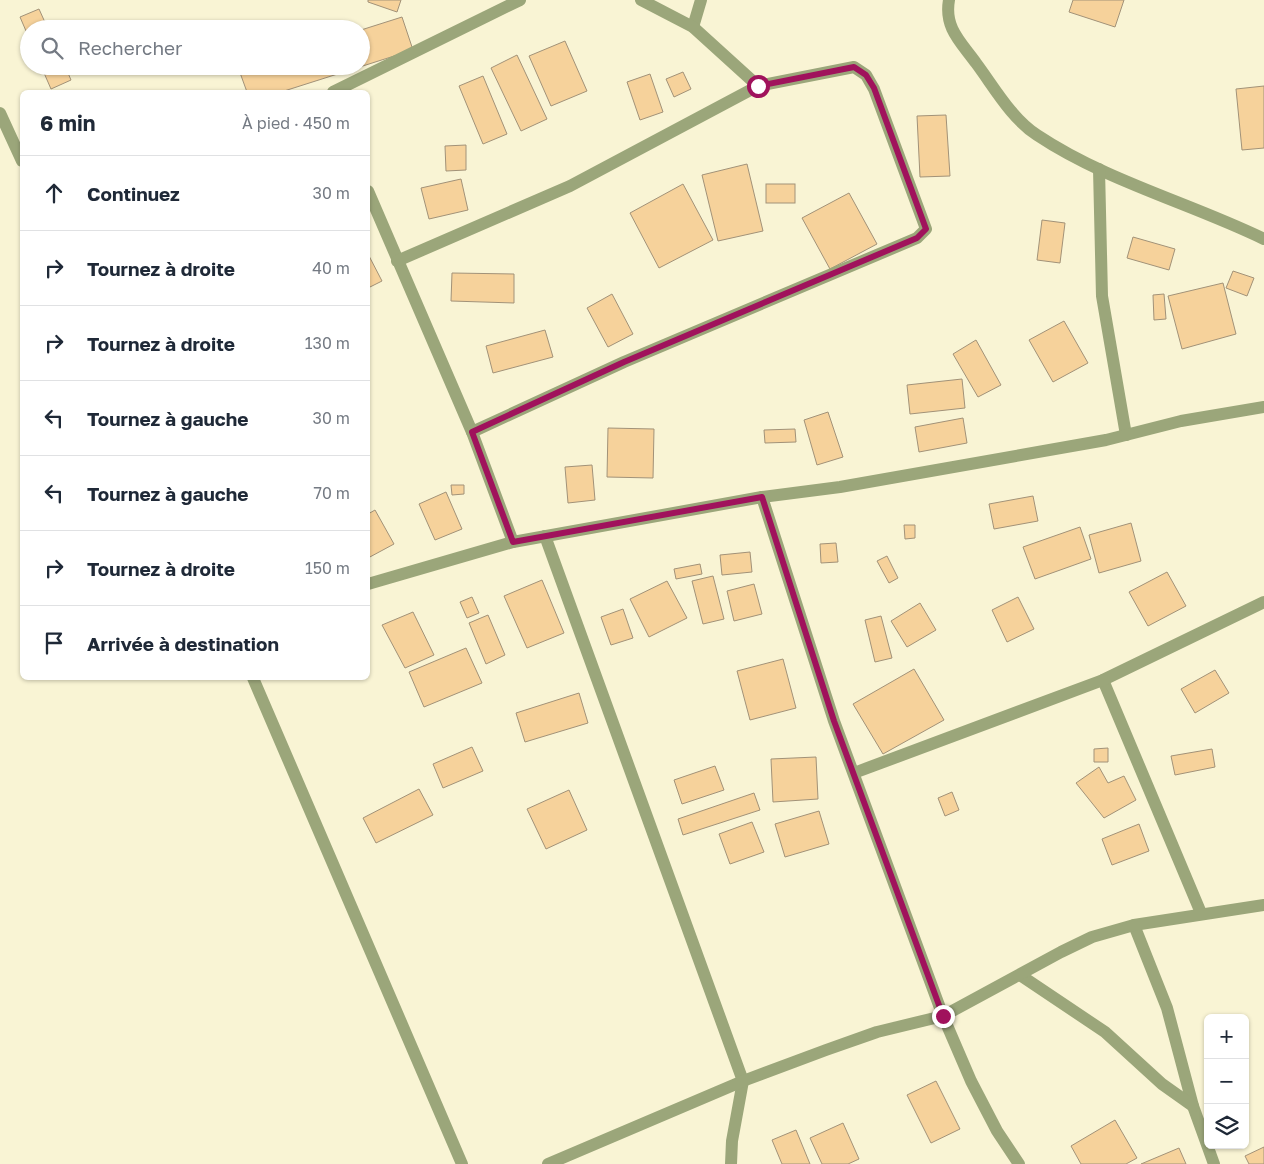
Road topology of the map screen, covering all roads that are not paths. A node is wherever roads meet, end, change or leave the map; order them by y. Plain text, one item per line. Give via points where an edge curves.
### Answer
1 (520, 0) edge
2 (641, 0) edge
3 (701, 0) edge
4 (949, 0) edge
5 (501, 5) edge
6 (694, 26) junction
7 (370, 73) edge
8 (366, 75) edge
9 (758, 86) junction
10 (337, 90) edge
11 (0, 113) edge
12 (20, 157) edge
13 (1099, 169) junction
14 (370, 196) edge
15 (1264, 240) edge
16 (397, 261) junction
17 (1264, 408) edge
18 (472, 432) junction
19 (1126, 435) junction
20 (762, 497) junction
21 (545, 536) junction
22 (513, 542) junction
23 (370, 583) edge
24 (1264, 602) edge
25 (254, 680) edge
26 (1103, 680) junction
27 (854, 773) junction
28 (1264, 905) edge
29 (1201, 913) junction
30 (1134, 925) junction
31 (1020, 975) junction
32 (943, 1016) junction
33 (743, 1081) junction
34 (1192, 1106) junction
35 (462, 1164) edge
36 (548, 1164) edge
37 (730, 1164) edge
38 (1019, 1164) edge
39 (1214, 1164) edge

1 - 5 street
2 - 6 street
3 - 6 street
4 - 13 street via 947,20 956,36 1013,113 1036,135
5 - 7 street
6 - 9 street
8 - 10 street
9 - 16 street via 570,186
9 - 18 street via 854,67 866,75 874,88 926,229 917,238 624,362
11 - 12 street
13 - 15 street
13 - 19 street via 1102,296
14 - 16 street
16 - 18 street
17 - 19 street via 1181,421
18 - 22 street
19 - 20 street via 840,487
20 - 21 street
20 - 27 street via 834,721
21 - 22 street
21 - 33 street
22 - 23 street
24 - 26 street
25 - 35 street
26 - 27 street
26 - 29 street
27 - 32 street
28 - 29 street
29 - 30 street
30 - 31 street via 1092,937
30 - 34 street via 1167,1008
31 - 32 street
31 - 34 street via 1105,1032 1162,1084
32 - 33 street via 877,1032
32 - 38 street via 992,1122
33 - 36 street
33 - 37 street
34 - 39 street

